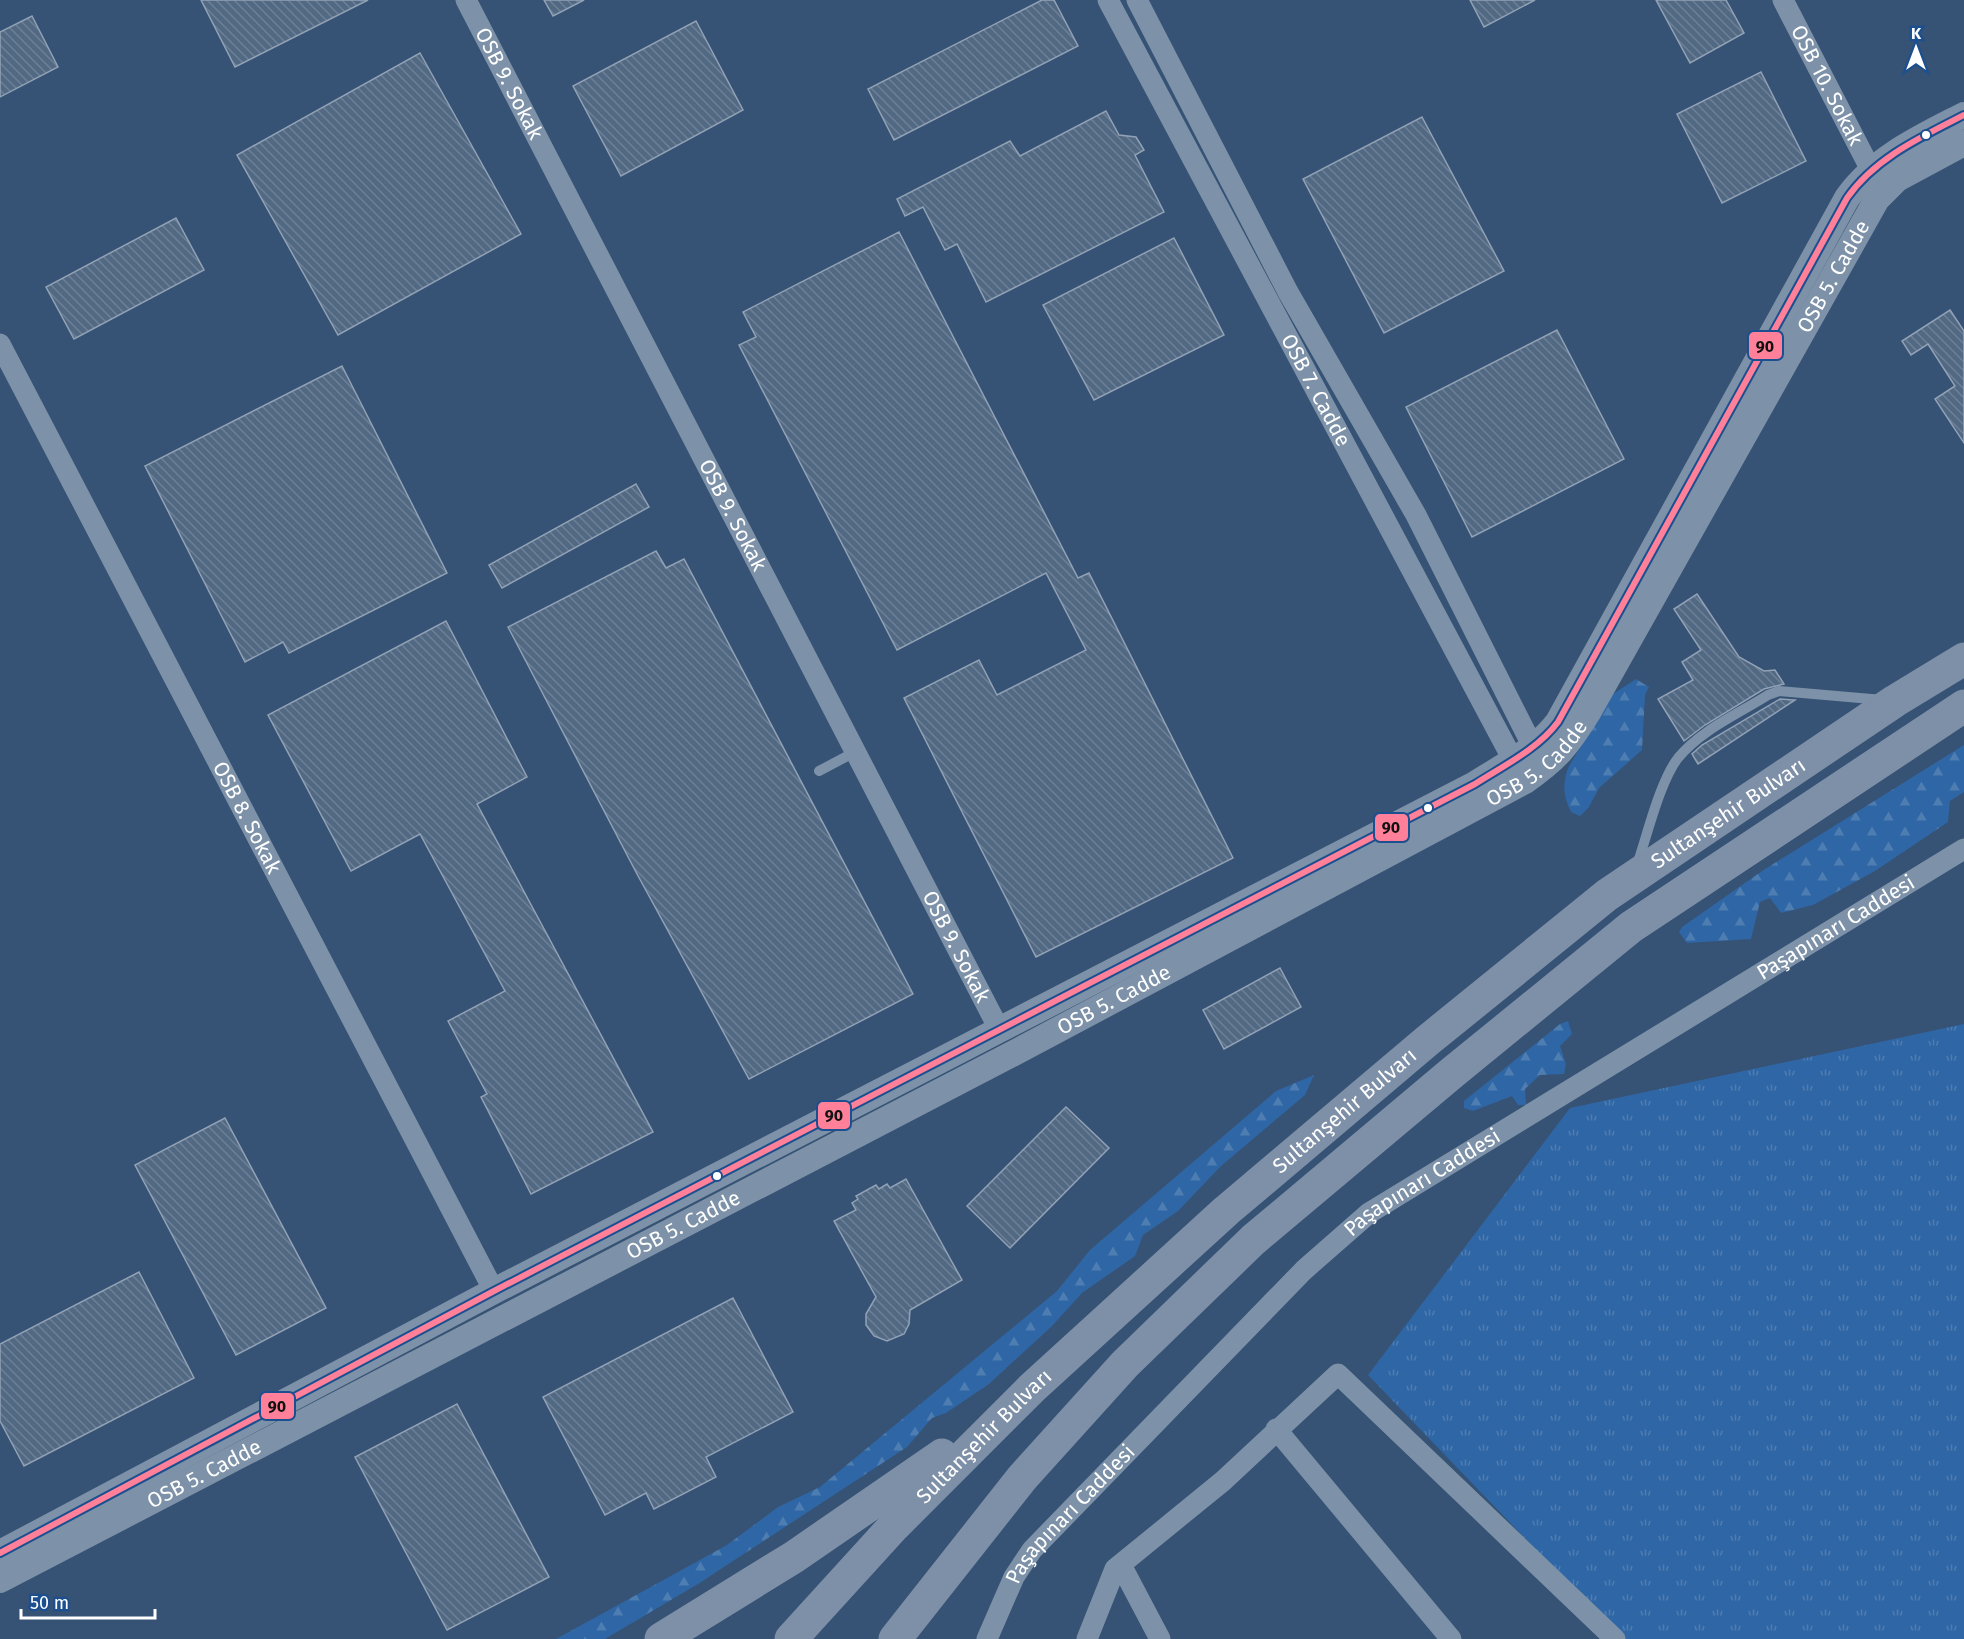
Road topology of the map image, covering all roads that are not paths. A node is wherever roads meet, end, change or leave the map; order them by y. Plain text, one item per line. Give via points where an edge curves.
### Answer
1 (466, 0) edge
2 (1108, 0) edge
3 (1137, 0) edge
4 (1783, 0) edge
5 (1964, 115) edge
6 (1964, 143) edge
7 (1871, 170) junction
8 (0, 344) edge
9 (1964, 659) edge
10 (1895, 701) junction
11 (1964, 706) edge
12 (855, 752) junction
13 (1528, 764) junction
14 (819, 771) dead end
15 (1964, 849) edge
16 (1633, 878) junction
17 (1000, 1031) junction
18 (494, 1291) junction
19 (1032, 1388) junction
20 (1276, 1429) junction
21 (0, 1552) edge
22 (1121, 1565) junction
23 (0, 1580) edge
24 (661, 1639) edge
25 (791, 1639) edge
26 (896, 1639) edge
27 (987, 1639) edge
28 (1087, 1639) edge
29 (1160, 1639) edge
30 (1451, 1639) edge
31 (1615, 1639) edge

1 - 12 street, OSB 9. Sokak
2 - 13 street, OSB 7. Cadde
3 - 13 street, OSB 7. Cadde via 1288,292 1416,515
4 - 7 street, OSB 10. Sokak
5 - 7 street
6 - 13 street, OSB 5. Cadde via 1897,179 1877,199 1589,711 1566,748
7 - 13 street via 1846,198 1558,722
8 - 18 street, OSB 8. Sokak
9 - 10 highway, Sultanşehir Bulvarı
10 - 16 highway, Sultanşehir Bulvarı
10 - 16 lane via 1779,691 1698,739 1669,773
11 - 26 highway, Sultanşehir Bulvarı via 1631,927 1253,1240 1125,1364 1054,1443
12 - 14 lane
12 - 17 street, OSB 9. Sokak
13 - 17 street via 1475,784
13 - 23 street, OSB 5. Cadde via 1016,1052
15 - 27 street, Paşapınarı Caddesi via 1369,1213 1304,1270 1032,1550 1014,1577
16 - 19 highway, Sultanşehir Bulvarı via 1427,1041 1226,1211
17 - 18 street
18 - 21 street
19 - 24 highway via 814,1544
19 - 25 highway, Sultanşehir Bulvarı via 894,1526
20 - 22 street via 1223,1481
20 - 30 street
20 - 31 street via 1338,1374
22 - 28 street via 1110,1576
22 - 29 street

